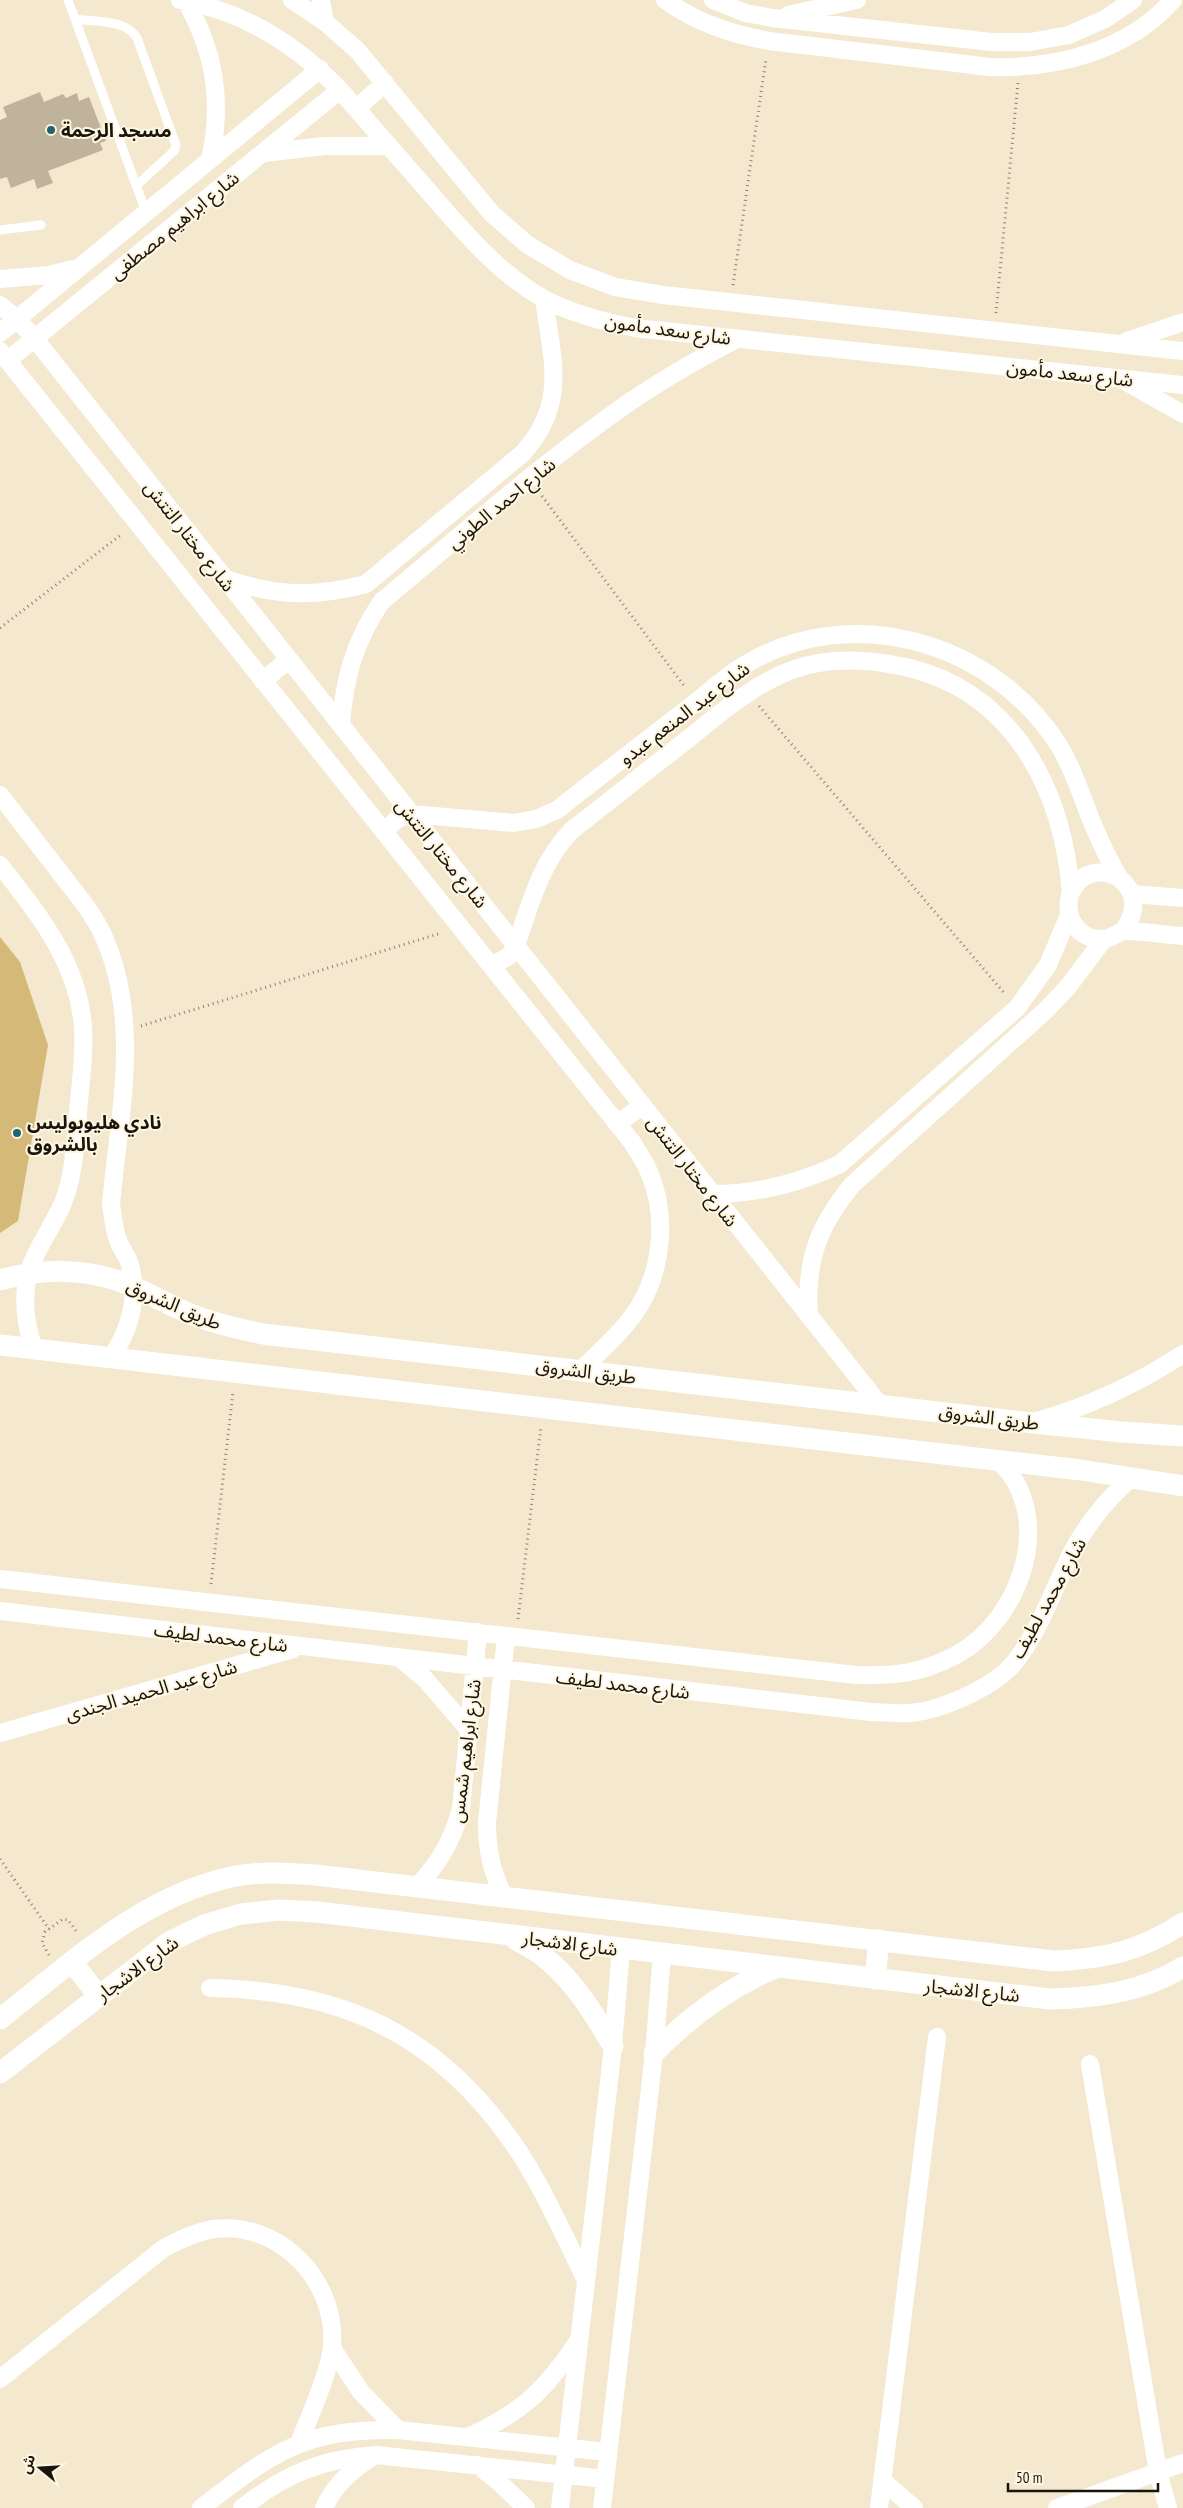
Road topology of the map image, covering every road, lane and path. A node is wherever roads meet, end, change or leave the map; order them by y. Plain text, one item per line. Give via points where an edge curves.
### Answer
1 (68, 0) edge
2 (292, 0) edge
3 (321, 0) edge
4 (665, 0) edge
5 (713, 0) edge
6 (857, 0) edge
7 (1133, 0) edge
8 (1173, 0) edge
9 (183, 1) edge
10 (773, 18) junction
11 (75, 19) junction
12 (325, 22) junction
13 (769, 41) junction
14 (1020, 68) junction
15 (320, 69) junction
16 (384, 83) junction
17 (340, 90) junction
18 (356, 109) junction
19 (389, 146) junction
20 (262, 153) junction
21 (210, 160) junction
22 (137, 185) junction
23 (146, 212) junction
24 (41, 225) dead end
25 (0, 230) edge
26 (78, 268) junction
27 (0, 279) edge
28 (544, 299) junction
29 (731, 302) junction
30 (0, 305) edge
31 (17, 319) junction
32 (1183, 322) edge
33 (994, 331) junction
34 (0, 333) edge
35 (34, 339) junction
36 (737, 339) junction
37 (1118, 344) junction
38 (1183, 351) edge
39 (4, 356) edge
40 (1121, 379) junction
41 (1183, 385) edge
42 (1183, 414) edge
43 (498, 473) junction
44 (530, 480) junction
45 (513, 493) junction
46 (137, 522) junction
47 (222, 577) junction
48 (0, 628) edge
49 (288, 660) junction
50 (263, 680) junction
51 (747, 692) junction
52 (697, 702) junction
53 (341, 725) junction
54 (0, 795) edge
55 (411, 814) junction
56 (385, 833) junction
57 (0, 865) edge
58 (1119, 878) junction
59 (1071, 893) junction
60 (1132, 894) junction
61 (1183, 898) edge
62 (1069, 915) junction
63 (460, 927) junction
64 (1123, 931) junction
65 (1183, 936) edge
66 (1104, 939) junction
67 (516, 945) junction
68 (492, 966) junction
69 (1017, 1008) junction
70 (126, 1031) junction
71 (642, 1106) junction
72 (617, 1124) junction
73 (712, 1194) junction
74 (29, 1273) junction
75 (0, 1280) edge
76 (133, 1286) junction
77 (809, 1316) junction
78 (0, 1346) edge
79 (34, 1349) junction
80 (1183, 1354) edge
81 (111, 1358) junction
82 (580, 1371) junction
83 (235, 1373) junction
84 (880, 1405) junction
85 (544, 1408) junction
86 (1033, 1423) junction
87 (1183, 1436) edge
88 (999, 1461) junction
89 (1131, 1478) junction
90 (1183, 1486) edge
91 (0, 1579) edge
92 (208, 1602) junction
93 (0, 1611) edge
94 (478, 1632) junction
95 (511, 1636) junction
96 (302, 1646) junction
97 (400, 1658) junction
98 (475, 1666) junction
99 (502, 1670) junction
100 (468, 1729) junction
101 (0, 1733) edge
102 (0, 1859) edge
103 (416, 1887) junction
104 (504, 1897) junction
105 (1183, 1923) edge
106 (49, 1929) junction
107 (510, 1936) junction
108 (879, 1940) junction
109 (90, 1948) junction
110 (621, 1949) junction
111 (662, 1954) junction
112 (67, 1966) junction
113 (775, 1967) junction
114 (1183, 1967) edge
115 (874, 1979) junction
116 (210, 1988) dead end
117 (98, 1995) junction
118 (0, 2019) edge
119 (937, 2037) dead end
120 (613, 2046) junction
121 (654, 2053) junction
122 (1090, 2064) dead end
123 (0, 2073) edge
124 (586, 2280) junction
125 (580, 2338) junction
126 (332, 2348) junction
127 (0, 2379) edge
128 (398, 2430) junction
129 (468, 2437) junction
130 (299, 2443) junction
131 (567, 2448) junction
132 (608, 2452) junction
133 (376, 2455) junction
134 (1183, 2463) edge
135 (477, 2465) junction
136 (1158, 2472) junction
137 (564, 2474) junction
138 (605, 2479) junction
139 (882, 2480) junction
140 (201, 2508) edge
141 (242, 2508) edge
142 (324, 2508) edge
143 (526, 2508) edge
144 (560, 2508) edge
145 (602, 2508) edge
146 (879, 2508) edge
147 (914, 2508) edge
148 (1057, 2508) edge
149 (1168, 2508) edge

1 - 11 lane
2 - 12 street, شارع سعد مأمون
3 - 12 street
4 - 13 street via 706,24 737,35
5 - 10 street
6 - 10 street
7 - 10 street via 1105,20 1068,34 1030,42 991,42
8 - 14 street via 1135,31 1099,50 1060,62
9 - 15 street, شارع سعد مأمون via 223,12 259,27
9 - 21 street via 206,41 216,85 217,122
10 - 13 street
11 - 22 lane
11 - 22 lane via 121,25 137,38 176,145 174,151
12 - 16 street, شارع سعد مأمون via 357,50
13 - 14 street
13 - 29 path
14 - 33 path
15 - 17 street, شارع سعد مأمون
15 - 21 street, شارع ابراهيم مصطفى
16 - 18 street
16 - 29 street, شارع سعد مأمون via 492,214 528,245 570,270 615,287
17 - 18 street, شارع سعد مأمون
17 - 20 street, شارع ابراهيم مصطفى
18 - 19 street, شارع سعد مأمون
19 - 20 street via 325,146
19 - 28 street, شارع سعد مأمون via 479,249
20 - 35 street, شارع ابراهيم مصطفى
21 - 23 street, شارع ابراهيم مصطفى
22 - 23 lane
23 - 26 street, شارع ابراهيم مصطفى
24 - 25 lane
26 - 27 street via 49,275
26 - 31 street, شارع ابراهيم مصطفى
28 - 36 street, شارع سعد مأمون via 604,322
28 - 43 street, شارع احمد الطوني via 554,375 548,418 523,453
29 - 33 street, شارع سعد مأمون
30 - 31 street, شارع مختار التتش
31 - 34 street, شارع ابراهيم مصطفى
31 - 35 street, شارع مختار التتش
32 - 37 street
33 - 37 street, شارع سعد مأمون
35 - 39 street, شارع ابراهيم مصطفى
35 - 47 street, شارع مختار التتش
36 - 40 street, شارع سعد مأمون
36 - 44 street, شارع احمد الطوني via 687,366 615,412
37 - 38 street, شارع سعد مأمون
39 - 46 street, شارع مختار التتش
40 - 41 street, شارع سعد مأمون
40 - 42 street
43 - 45 street
43 - 47 street, شارع احمد الطوني via 366,584 337,591 279,593
44 - 45 street, شارع احمد الطوني
44 - 52 path
45 - 53 street, شارع احمد الطوني via 382,601 366,623 353,656 343,698
46 - 48 path
46 - 50 street, شارع مختار التتش
47 - 49 street, شارع مختار التتش
49 - 50 street
49 - 53 street, شارع مختار التتش
50 - 56 street, شارع مختار التتش
51 - 59 street, شارع عبد المنعم عبدو via 792,670 830,662 869,661 926,673 977,699 1030,756 1048,790 1064,840
51 - 67 street, شارع عبد المنعم عبدو via 572,830 557,846 545,864
51 - 69 path
52 - 55 street, شارع عبد المنعم عبدو via 557,810 536,819 514,822
52 - 58 street, شارع عبد المنعم عبدو via 742,666 784,646 827,636 872,634 908,639 959,655 1004,684 1031,709 1058,744
53 - 55 street, شارع مختار التتش
54 - 70 street via 86,906 103,935 119,982
55 - 56 street via 392,823
55 - 67 street, شارع مختار التتش
56 - 63 street, شارع مختار التتش
57 - 74 street via 44,921 59,946 79,999 83,1027 84,1056 72,1173 52,1229 36,1254
58 - 59 street via 1097,873 1086,876
58 - 60 street
59 - 62 street
60 - 61 street
60 - 64 street via 1134,908
62 - 66 street via 1082,934
62 - 69 street via 1048,965
63 - 68 street, شارع مختار التتش
63 - 70 path
64 - 65 street
64 - 66 street
66 - 77 street via 1046,1010 853,1184 834,1206 811,1259 807,1288
67 - 68 street, شارع عبد المنعم عبدو via 509,956
67 - 71 street, شارع مختار التتش
68 - 72 street, شارع مختار التتش
69 - 73 street via 840,1164 816,1176 765,1191
70 - 76 street via 111,1204 113,1225 129,1262
71 - 72 street
71 - 73 street, شارع مختار التتش
72 - 82 street, شارع مختار التتش via 649,1172 659,1205 660,1240 654,1274 640,1305
73 - 77 street, شارع مختار التتش
74 - 75 street, طريق الشروق
74 - 76 street, طريق الشروق via 82,1273
74 - 79 street via 25,1304
76 - 81 street via 126,1331
76 - 82 street, طريق الشروق via 193,1315 240,1330
77 - 84 street, شارع مختار التتش
78 - 79 street
79 - 81 street
80 - 86 street via 1116,1393
81 - 83 street
82 - 84 street, طريق الشروق
83 - 85 street
83 - 92 path
84 - 86 street, طريق الشروق
85 - 88 street
85 - 95 path
86 - 87 street, طريق الشروق
88 - 89 street
88 - 95 street, شارع محمد لطيف via 1016,1482 1026,1508 1029,1541 1022,1573 1007,1605 985,1632 957,1654 926,1669 891,1676 856,1675
89 - 90 street
89 - 99 street, شارع محمد لطيف via 1113,1494 1084,1532 1037,1627 1013,1664 982,1688 947,1705 909,1713 870,1712
91 - 92 street, شارع محمد لطيف
92 - 94 street, شارع محمد لطيف
93 - 96 street, شارع محمد لطيف
94 - 95 street, شارع محمد لطيف
94 - 98 street, شارع ابراهيم شمس
95 - 99 street, شارع ابراهيم شمس
96 - 97 street, شارع محمد لطيف
96 - 101 street, شارع عبد الحميد الجندى
97 - 98 street, شارع محمد لطيف
97 - 100 street via 430,1685
98 - 99 street, شارع محمد لطيف
98 - 100 street, شارع ابراهيم شمس
99 - 104 street, شارع ابراهيم شمس via 487,1848 493,1874
100 - 103 street, شارع ابراهيم شمس via 461,1810 455,1831 437,1864
102 - 106 path
103 - 104 street, شارع الاشجار
103 - 109 street, شارع الاشجار via 274,1872 233,1877 193,1888 156,1905 119,1926
104 - 108 street, شارع الاشجار
105 - 108 street, شارع الاشجار via 1165,1936 1130,1951 1092,1960 1054,1961
106 - 109 path via 66,1920
106 - 112 path via 43,1935 42,1943
107 - 110 street, شارع الاشجار
107 - 117 street, شارع الاشجار via 317,1912 279,1910 241,1914 204,1925 169,1942
107 - 120 street via 543,1956 570,1983 594,2013
108 - 115 street
109 - 112 street, شارع الاشجار
110 - 111 street, شارع الاشجار
110 - 120 street
111 - 113 street, شارع الاشجار
111 - 121 street
112 - 117 street
112 - 118 street, شارع الاشجار
113 - 115 street, شارع الاشجار
113 - 121 street via 744,1981 711,2002
114 - 115 street, شارع الاشجار via 1145,1985 1114,1994 1082,1998 1050,1998
116 - 124 street via 255,1989 334,2005 384,2025 422,2048 488,2108 515,2145
117 - 123 street, شارع الاشجار
119 - 139 street
120 - 124 street
121 - 132 street
122 - 136 street
124 - 125 street
125 - 129 street via 533,2399 502,2421
125 - 131 street
126 - 127 street via 332,2320 324,2294 311,2271 292,2251 268,2238 242,2230 215,2229 188,2235 164,2248
126 - 128 street via 360,2392
126 - 130 street
128 - 129 street
128 - 130 street via 332,2433
129 - 131 street
130 - 140 street via 255,2466
131 - 132 street
131 - 137 street
132 - 138 street
133 - 135 street
133 - 141 street via 346,2457 318,2464 282,2480
133 - 142 street via 337,2485
134 - 136 street
135 - 137 street
135 - 143 street
136 - 148 street
136 - 149 street
137 - 138 street
137 - 144 street
138 - 145 street
139 - 146 street
139 - 147 street

